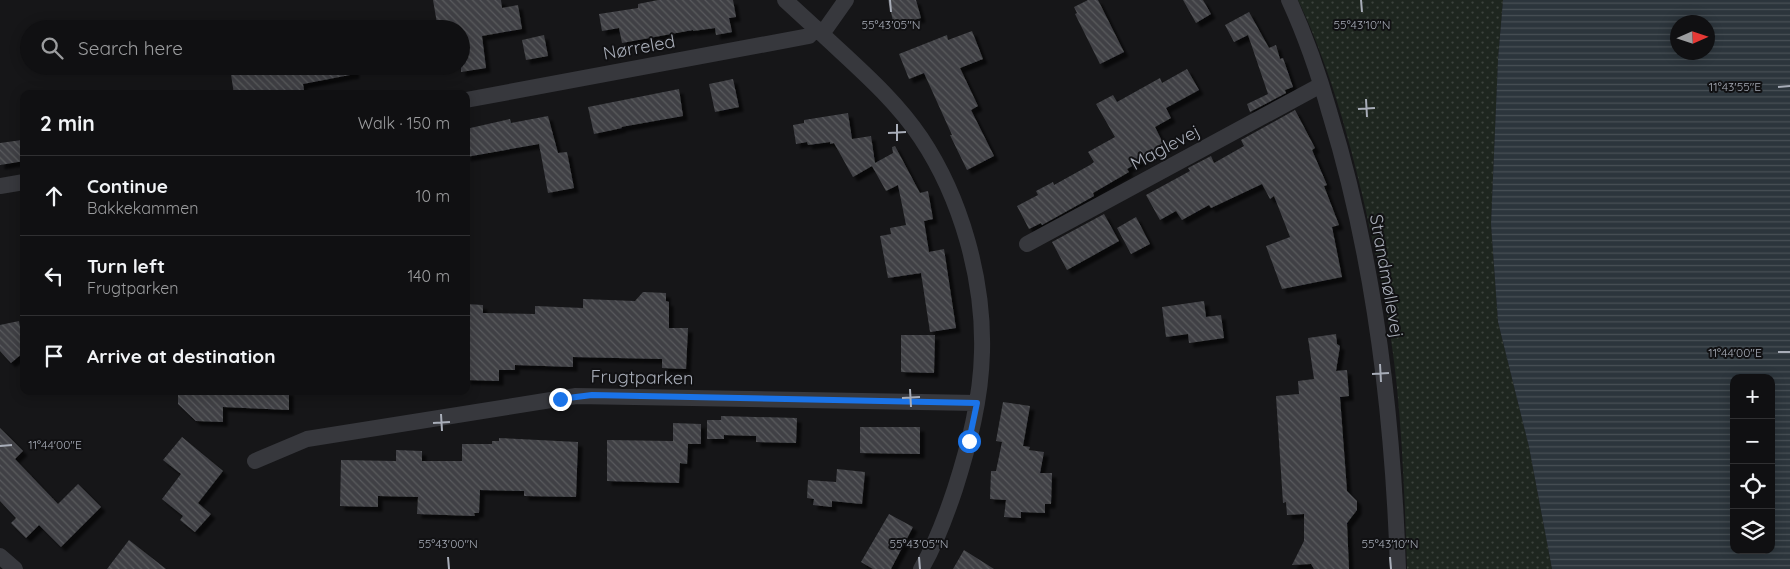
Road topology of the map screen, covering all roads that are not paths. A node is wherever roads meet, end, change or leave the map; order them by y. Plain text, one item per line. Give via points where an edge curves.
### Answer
1 (785, 0) edge
2 (846, 0) edge
3 (1289, 0) edge
4 (819, 31) junction
5 (1322, 85) junction
6 (470, 99) edge
7 (20, 183) edge
8 (0, 186) edge
9 (1027, 244) dead end
10 (977, 403) junction
11 (255, 461) dead end
12 (0, 556) edge
13 (15, 569) edge
14 (921, 569) edge
15 (1398, 569) edge

1 - 4 street
2 - 4 street
3 - 5 street, Strandmøllevej
4 - 6 street, Nørreled via 809,36
4 - 10 street via 902,111 939,167 950,190 966,238 980,307 982,353
5 - 9 street, Maglevej
5 - 15 street, Strandmøllevej via 1347,172 1373,299 1394,471
7 - 8 street
10 - 11 street, Frugtparken via 576,396 307,439
10 - 14 street via 948,510
12 - 13 street

